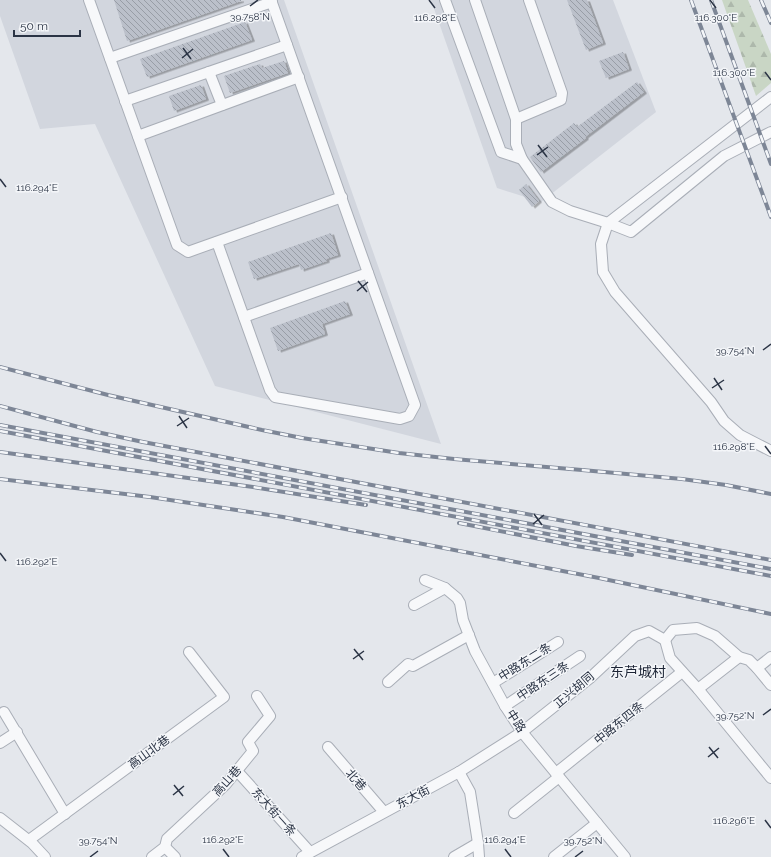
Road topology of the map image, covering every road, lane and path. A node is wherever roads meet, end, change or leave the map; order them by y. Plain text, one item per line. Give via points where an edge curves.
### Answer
1 (89, 0) edge
2 (444, 0) edge
3 (475, 0) edge
4 (529, 0) edge
5 (272, 1) edge
6 (287, 45) junction
7 (110, 58) junction
8 (209, 72) junction
9 (299, 77) junction
10 (771, 97) edge
11 (125, 101) junction
12 (222, 105) junction
13 (516, 118) junction
14 (771, 132) edge
15 (138, 136) junction
16 (522, 159) junction
17 (342, 198) junction
18 (608, 223) junction
19 (217, 242) junction
20 (368, 273) junction
21 (244, 317) junction
22 (771, 451) edge
23 (425, 580) dead end
24 (445, 588) junction
25 (414, 605) dead end
26 (468, 635) junction
27 (665, 640) junction
28 (558, 642) dead end
29 (189, 652) dead end
30 (580, 656) dead end
31 (739, 657) junction
32 (771, 657) edge
33 (757, 668) junction
34 (682, 672) junction
35 (388, 682) dead end
36 (493, 683) junction
37 (771, 685) edge
38 (698, 689) junction
39 (257, 696) dead end
40 (506, 706) junction
41 (4, 712) dead end
42 (17, 732) junction
43 (522, 732) junction
44 (0, 743) edge
45 (328, 747) dead end
46 (237, 771) junction
47 (459, 772) junction
48 (558, 775) junction
49 (771, 778) edge
50 (384, 812) junction
51 (514, 813) dead end
52 (65, 814) junction
53 (0, 818) edge
54 (597, 823) junction
55 (29, 840) junction
56 (478, 843) junction
57 (165, 847) junction
58 (306, 855) edge
59 (45, 857) edge
60 (152, 857) edge
61 (176, 857) edge
62 (454, 857) edge
63 (479, 857) edge
64 (554, 857) edge
65 (625, 857) edge

1 - 7 street
2 - 16 street via 501,152
3 - 13 street
4 - 13 street via 562,93 560,100
5 - 6 street
5 - 7 street
6 - 8 street
6 - 9 street
7 - 11 street
8 - 11 street
8 - 12 street
9 - 12 street
9 - 17 street
10 - 18 street
11 - 15 street
12 - 15 street
13 - 16 street via 516,144
14 - 18 street via 724,156 631,232
15 - 19 street via 177,246 188,252
16 - 18 street via 552,202 570,211
17 - 19 street
17 - 20 street
18 - 22 street via 601,244 602,272 615,292 711,402 724,421 740,435
19 - 21 street
20 - 21 street
20 - 21 street via 415,405 409,416 400,419 275,397 270,390
23 - 24 street, 中路
24 - 25 street
24 - 26 street, 中路 via 460,603 462,620
26 - 35 street via 414,666 408,664
26 - 36 street, 中路
27 - 31 street via 673,630 697,628 715,636
27 - 34 street via 670,658
27 - 43 street, 正兴胡同 via 649,631 635,636 590,678
28 - 36 street, 中路东二条
29 - 52 street, 高山北巷 via 224,697
30 - 40 street, 中路东三条
31 - 33 street via 749,660
31 - 38 street
32 - 33 street
33 - 37 street
34 - 38 street
34 - 48 street, 中路东四条
36 - 40 street, 中路
38 - 49 street
39 - 46 street, 高山巷 via 270,716 248,742 253,751
40 - 43 street, 中路
41 - 42 street
42 - 44 street
42 - 52 street
43 - 47 street, 东大街
43 - 48 street, 中路
45 - 50 street, 北巷
46 - 57 street, 高山巷 via 168,839
46 - 58 street, 东大街一条
47 - 50 street, 东大街
47 - 56 street via 470,792
48 - 51 street, 中路东四条
48 - 54 street, 中路
50 - 58 street, 东大街
52 - 55 street, 高山北巷
53 - 55 street
54 - 64 street
54 - 65 street, 中路
55 - 59 street
56 - 62 street
56 - 63 street
57 - 60 street, 高山巷
57 - 61 street

